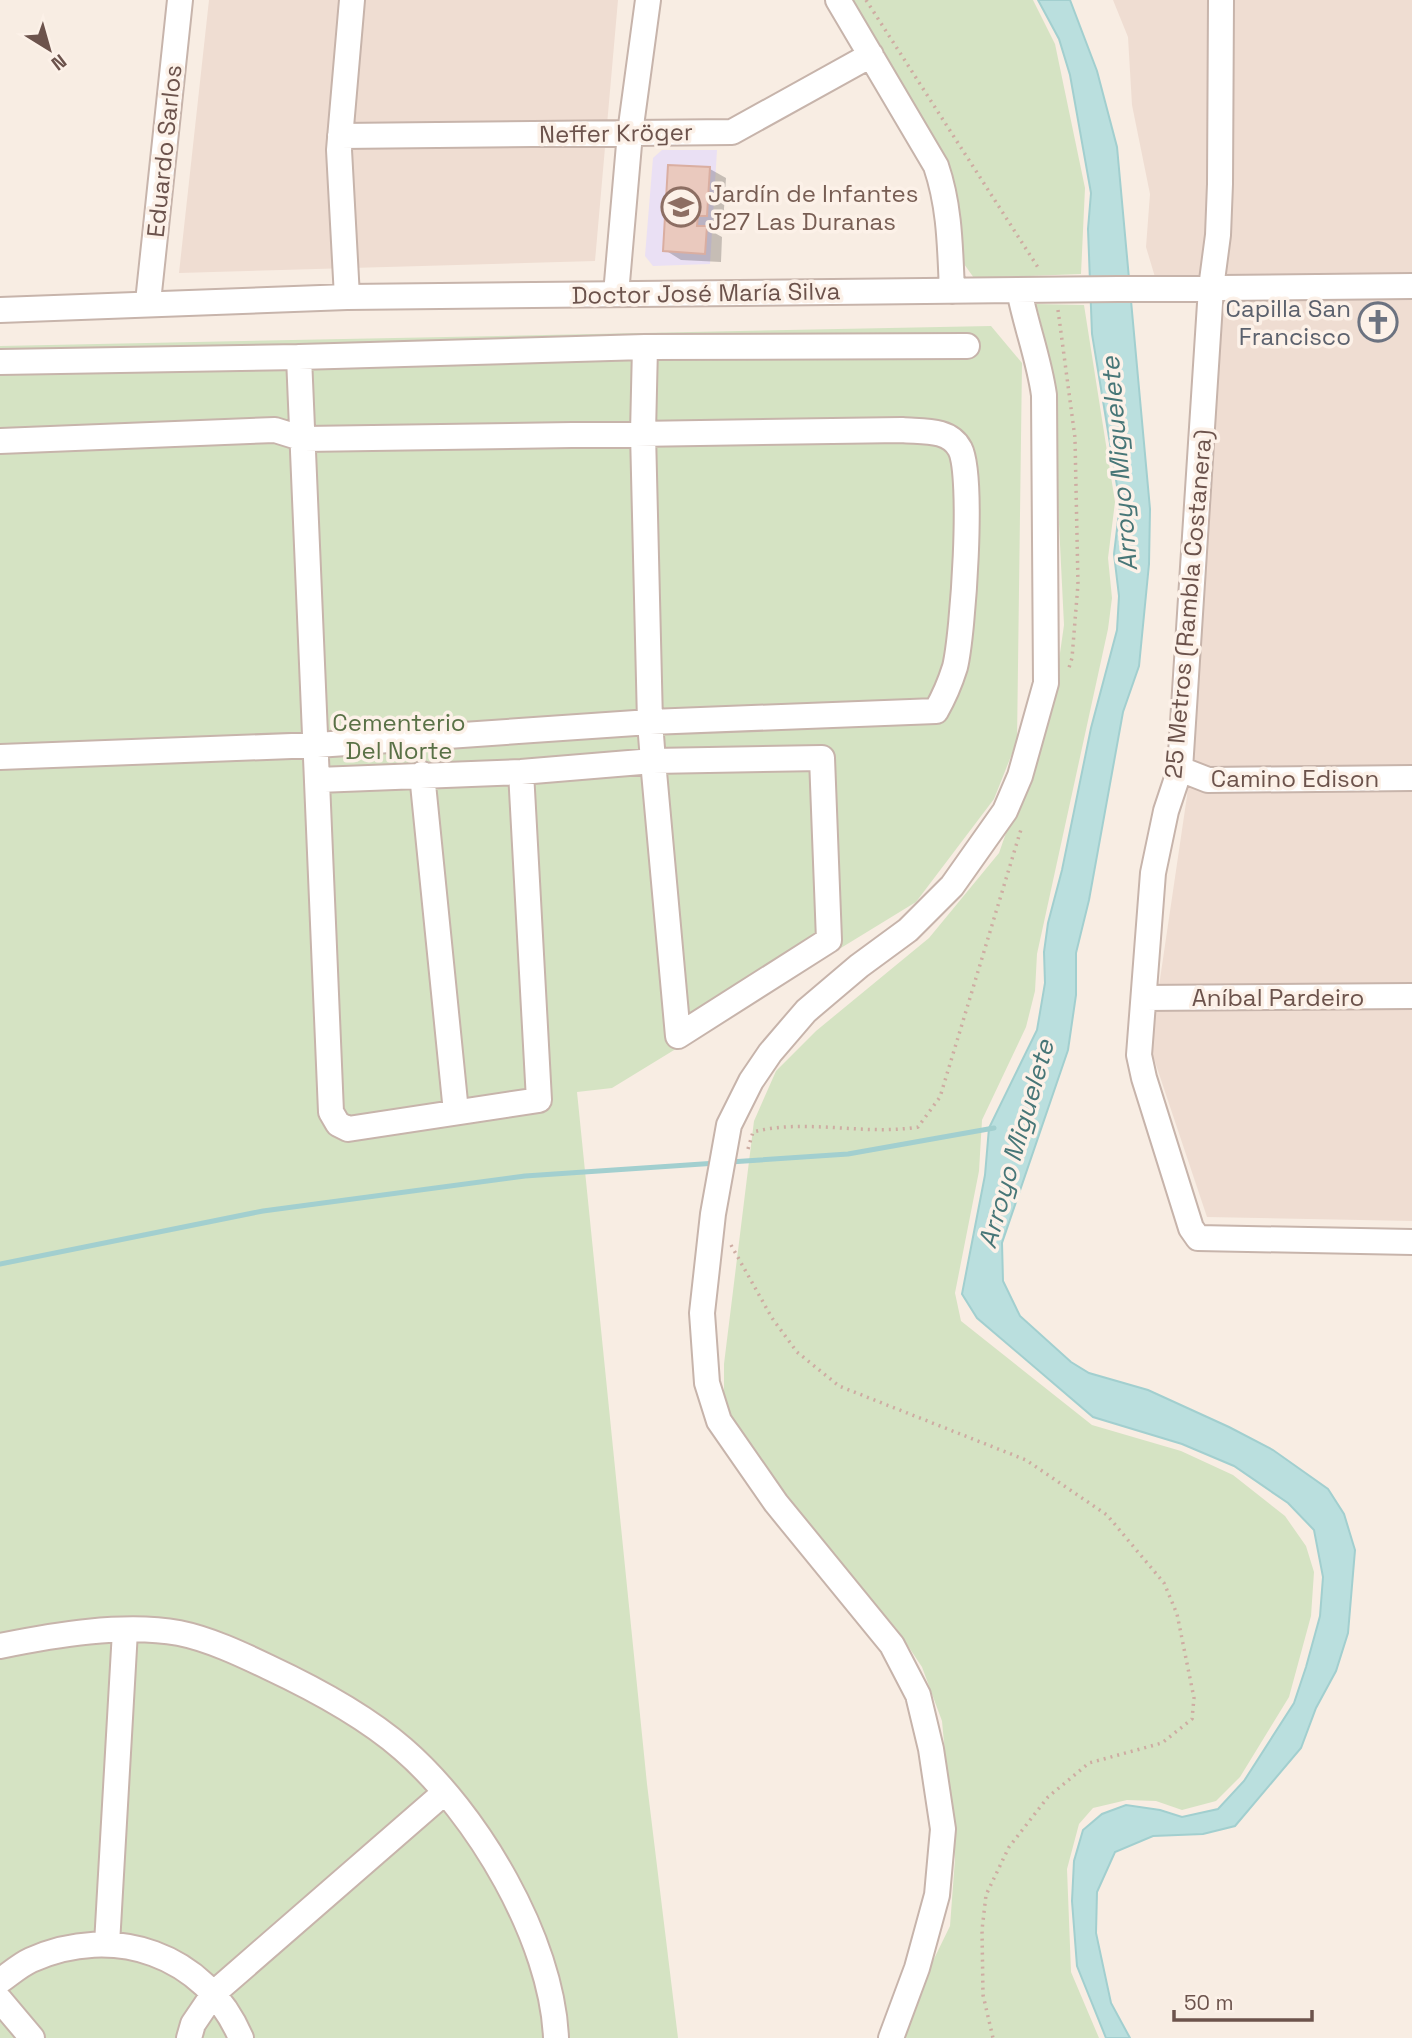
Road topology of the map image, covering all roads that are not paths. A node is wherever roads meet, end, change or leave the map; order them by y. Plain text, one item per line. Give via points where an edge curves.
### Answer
1 (180, 0) edge
2 (352, 0) edge
3 (648, 0) edge
4 (838, 0) edge
5 (1222, 0) edge
6 (871, 55) junction
7 (630, 133) junction
8 (340, 136) junction
9 (1412, 286) edge
10 (1211, 288) junction
11 (1019, 290) junction
12 (952, 291) junction
13 (616, 294) junction
14 (347, 296) junction
15 (148, 302) junction
16 (0, 310) edge
17 (967, 346) dead end
18 (645, 347) junction
19 (299, 357) junction
20 (0, 362) edge
21 (643, 433) junction
22 (304, 439) junction
23 (0, 441) edge
24 (650, 722) junction
25 (317, 745) junction
26 (0, 757) edge
27 (653, 761) junction
28 (1180, 769) junction
29 (520, 772) junction
30 (422, 774) junction
31 (1412, 778) edge
32 (318, 780) junction
33 (1412, 996) edge
34 (1144, 998) junction
35 (456, 1112) junction
36 (1412, 1242) edge
37 (124, 1631) junction
38 (0, 1646) edge
39 (444, 1793) junction
40 (107, 1944) junction
41 (0, 1981) edge
42 (214, 1993) junction
43 (0, 2000) edge
44 (32, 2038) edge
45 (188, 2038) edge
46 (241, 2038) edge
47 (556, 2038) edge
48 (891, 2038) edge

1 - 15 street, Eduardo Sarlos
2 - 8 street
3 - 7 street
4 - 6 street
5 - 10 street, 25 Metros (Rambla Costanera) via 1220,184
6 - 7 street, Neffer Kröger via 732,132
6 - 12 street via 936,166 945,191
7 - 8 street, Neffer Kröger
7 - 13 street
8 - 14 street
9 - 10 street, Doctor José María Silva
10 - 11 street, Doctor José María Silva
10 - 28 street, 25 Metros (Rambla Costanera)
11 - 12 street, Doctor José María Silva
11 - 48 street via 1038,354 1044,395 1046,669 1020,776 1005,811 952,886 908,930 806,1011 770,1053 729,1125 702,1313 707,1383 719,1421 776,1503 892,1645 918,1695 943,1829 937,1895
12 - 13 street, Doctor José María Silva
13 - 14 street, Doctor José María Silva
14 - 15 street, Doctor José María Silva
15 - 16 street, Doctor José María Silva
17 - 18 street
18 - 19 street
18 - 21 street
19 - 20 street
19 - 22 street
21 - 22 street
21 - 24 street
21 - 24 street via 943,433 960,449 969,515 956,664 936,711
22 - 23 street via 275,430
22 - 25 street
24 - 25 street
24 - 27 street
25 - 26 street
25 - 32 street
27 - 27 street via 676,1009 678,1036 829,940 822,758
27 - 29 street
28 - 31 street, Camino Edison via 1208,780
28 - 34 street, 25 Metros (Rambla Costanera) via 1153,873
29 - 30 street
29 - 35 street via 539,1100
30 - 32 street
30 - 35 street
32 - 35 street via 331,1112 338,1124 348,1129
33 - 34 street, Aníbal Pardeiro
34 - 36 street, 25 Metros (Rambla Costanera) via 1139,1055 1144,1078 1198,1238
37 - 38 street via 77,1633
37 - 39 street via 179,1633 300,1682 404,1750
37 - 40 street
39 - 42 street
39 - 47 street via 496,1858 534,1943 555,2018
40 - 41 street via 30,1960
40 - 42 street via 177,1962
42 - 45 street
42 - 46 street via 229,2011
43 - 44 street

